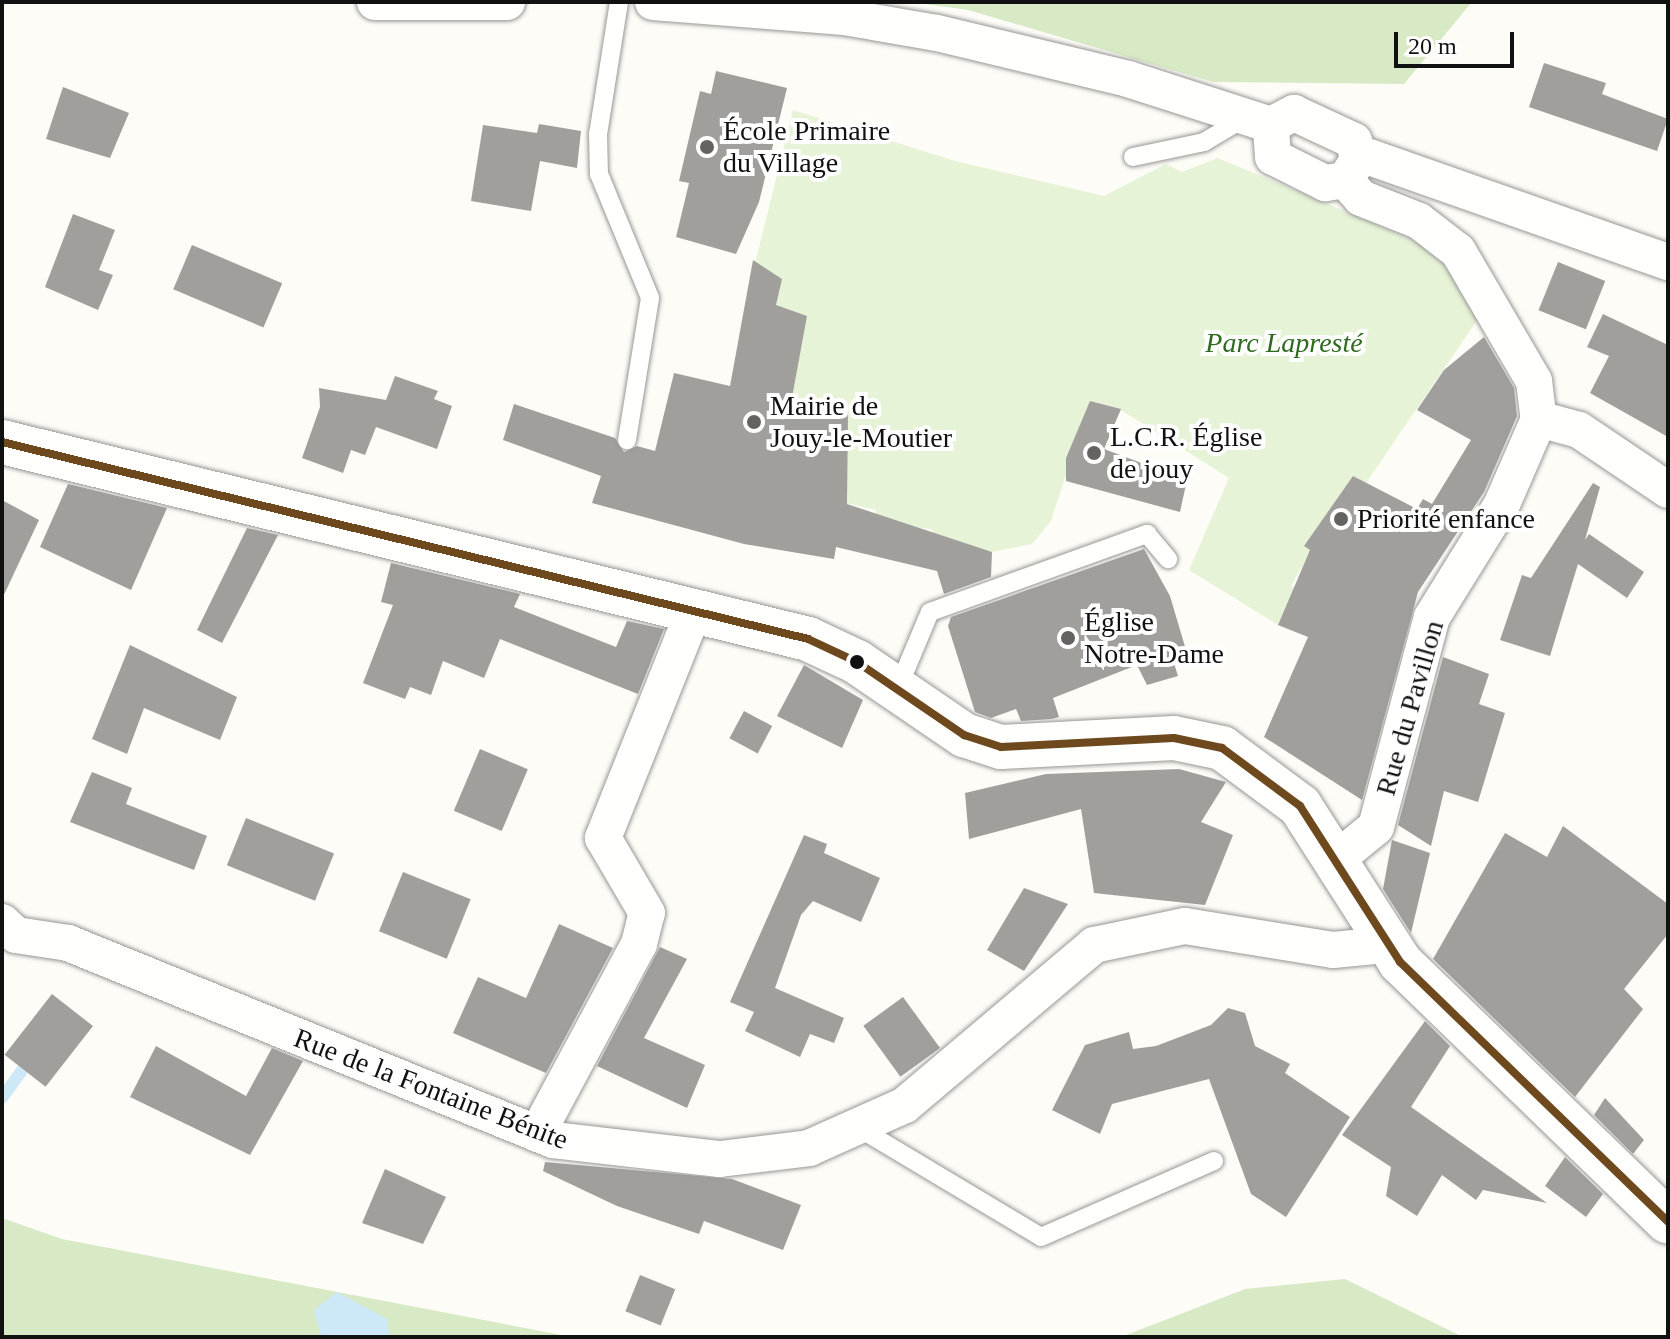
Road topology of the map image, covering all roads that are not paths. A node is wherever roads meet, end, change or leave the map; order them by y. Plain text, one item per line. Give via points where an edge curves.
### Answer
1 (375, 2) edge
2 (507, 2) edge
3 (619, 2) edge
4 (653, 2) edge
5 (462, 3) edge
6 (1259, 121) junction
7 (1133, 157) dead end
8 (1351, 166) junction
9 (1668, 262) edge
10 (1539, 419) junction
11 (627, 440) dead end
12 (2, 442) edge
13 (1668, 490) edge
14 (1168, 559) dead end
15 (694, 610) junction
16 (898, 688) junction
17 (1337, 859) junction
18 (7, 932) edge
19 (1385, 945) junction
20 (859, 1128) junction
21 (537, 1134) junction
22 (1214, 1161) dead end
23 (1668, 1222) edge

1 - 5 street
2 - 5 street
3 - 11 lane via 598,134 599,174 650,298
4 - 6 street via 844,17 937,33
6 - 7 lane via 1204,142
6 - 8 street via 1294,113 1344,133
6 - 8 street via 1268,148 1281,163 1325,183
8 - 9 street
8 - 10 street via 1361,198 1419,221 1458,251 1534,381
10 - 13 street via 1579,430
10 - 17 street, Rue du Pavillon via 1502,504 1432,617 1376,827
12 - 15 street
14 - 16 lane via 1147,534 930,612
15 - 16 street via 808,639
15 - 21 street via 603,838 647,913 639,944
16 - 17 street via 964,735 1001,747 1174,738 1222,748 1282,788
17 - 19 street
18 - 21 street, Rue de la Fontaine Bénite via 68,943
19 - 20 street, Rue de la Fontaine Bénite via 1333,950 1185,926 1094,945 946,1074
19 - 23 street
20 - 21 street, Rue de la Fontaine Bénite via 809,1148 720,1159 568,1144
20 - 22 lane via 1041,1237

